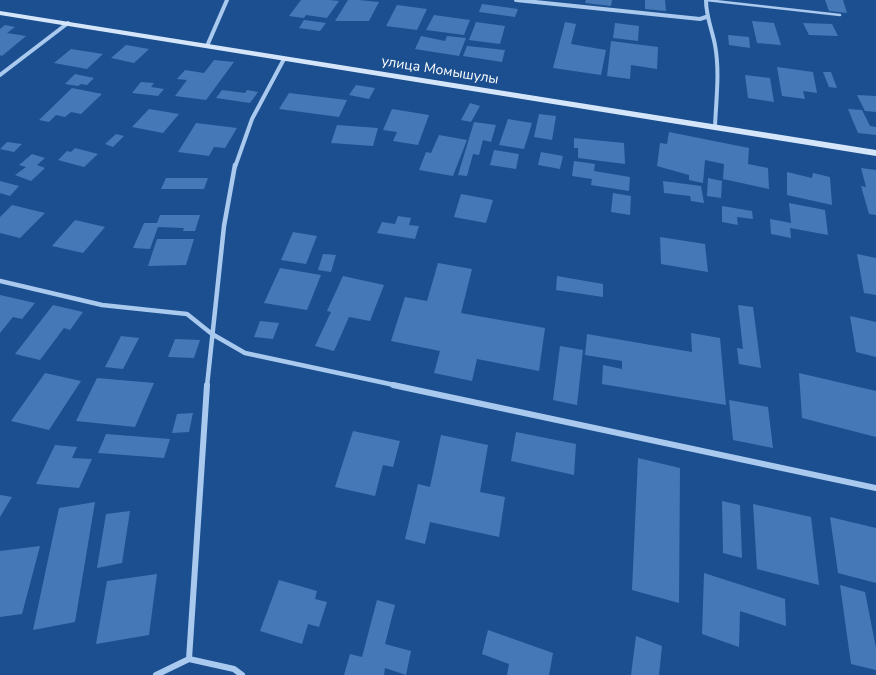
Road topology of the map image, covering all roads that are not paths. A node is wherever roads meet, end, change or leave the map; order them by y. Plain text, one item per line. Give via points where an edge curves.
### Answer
1 (227, 0) edge
2 (516, 0) edge
3 (706, 0) edge
4 (0, 13) edge
5 (840, 15) dead end
6 (706, 17) junction
7 (68, 23) junction
8 (207, 46) junction
9 (284, 59) junction
10 (0, 75) edge
11 (715, 127) junction
12 (876, 153) edge
13 (0, 281) edge
14 (212, 334) junction
15 (876, 488) edge
16 (189, 659) junction
17 (156, 675) edge
18 (242, 675) edge

1 - 8 street
2 - 6 street via 700,19
3 - 5 lane
3 - 6 street
4 - 7 street, улица Момышулы
6 - 11 street via 715,45
7 - 8 street, улица Момышулы
7 - 10 street
8 - 9 street, улица Момышулы
9 - 11 street, улица Момышулы
9 - 14 street via 248,126 237,159 227,205
11 - 12 street, улица Момышулы
13 - 14 street via 102,305 188,314
14 - 15 street via 246,353
14 - 16 street via 196,500
16 - 17 street
16 - 18 street via 234,669

